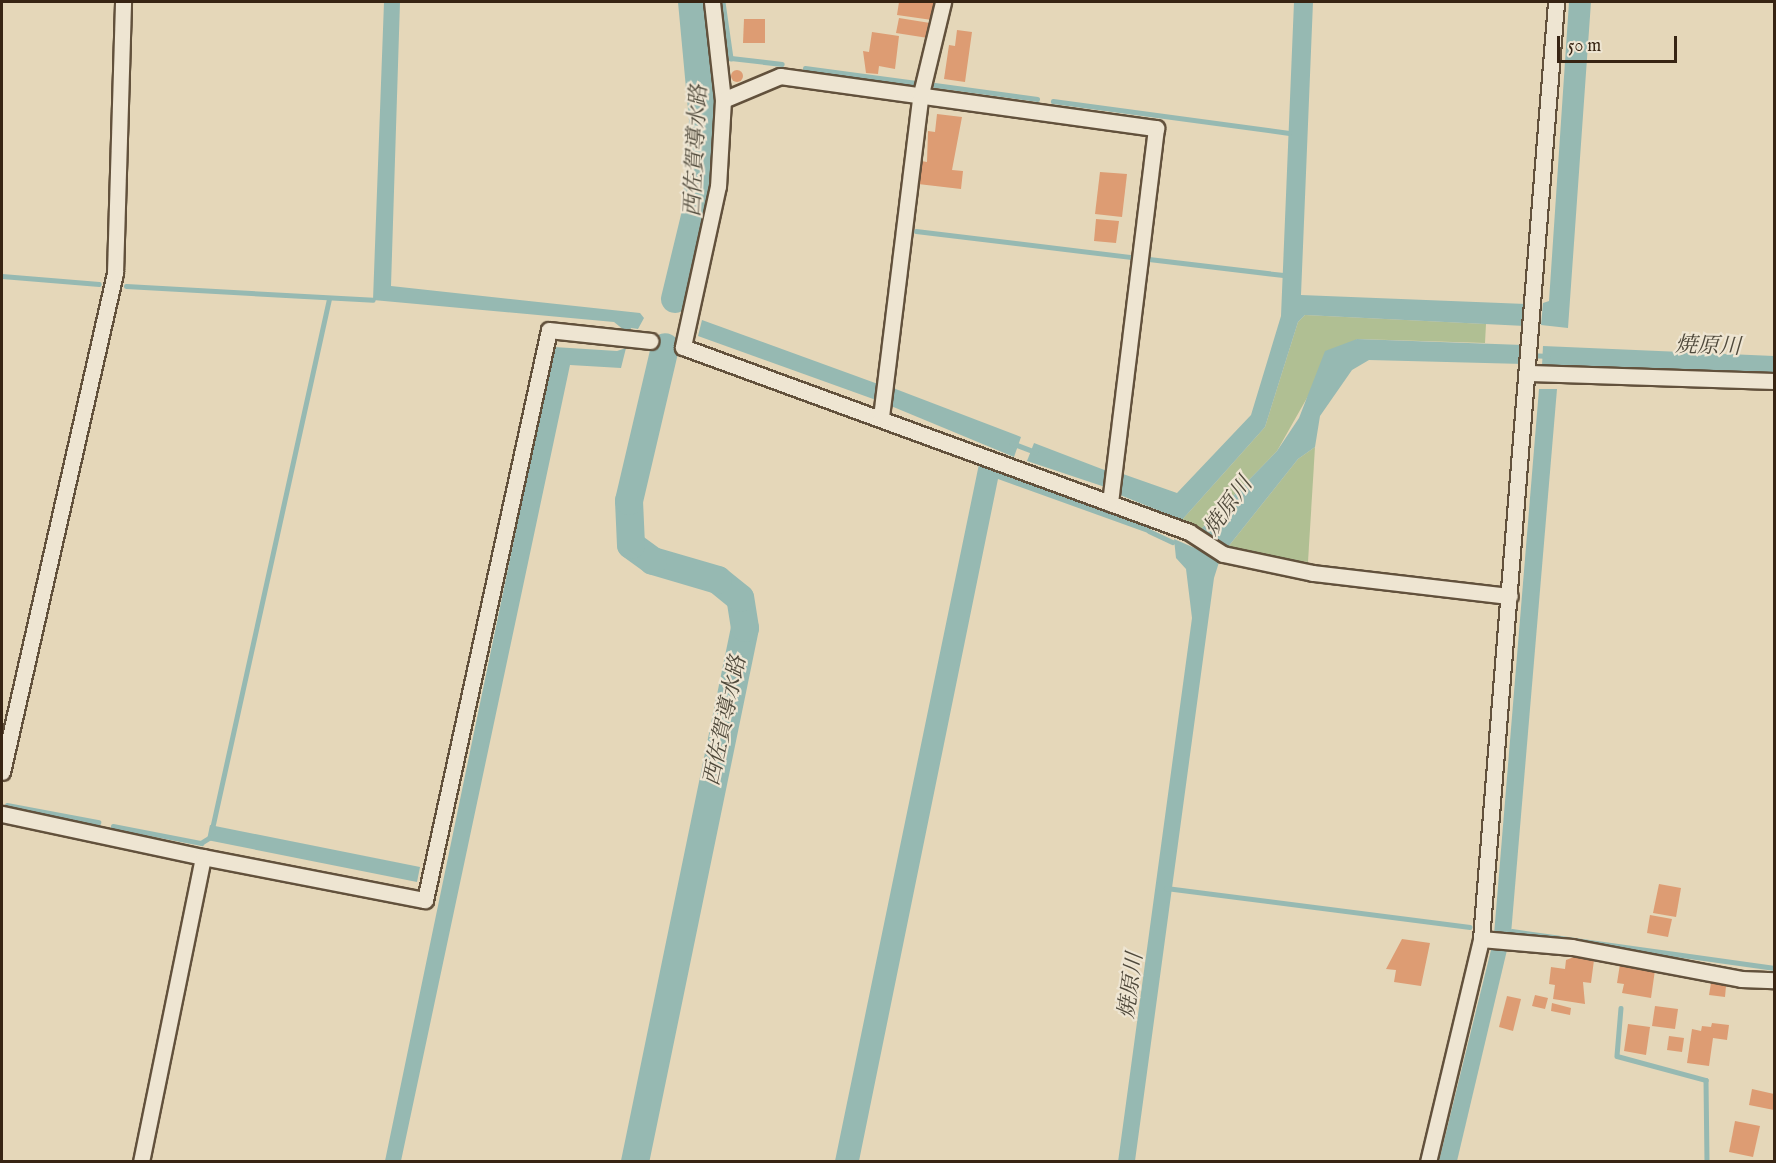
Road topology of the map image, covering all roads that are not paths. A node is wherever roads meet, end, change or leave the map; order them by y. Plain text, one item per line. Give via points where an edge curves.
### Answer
1 (123, 2) edge
2 (712, 2) edge
3 (943, 2) edge
4 (1556, 2) edge
5 (920, 98) junction
6 (723, 100) junction
7 (650, 341) dead end
8 (1530, 373) junction
9 (1774, 381) edge
10 (883, 403) junction
11 (1110, 503) junction
12 (1510, 596) junction
13 (2, 772) edge
14 (2, 814) edge
15 (203, 857) junction
16 (1481, 939) junction
17 (1774, 980) edge
18 (141, 1161) edge
19 (1428, 1161) edge

1 - 13 street via 115,273
2 - 6 street
3 - 5 street
4 - 8 street
5 - 6 street via 780,76
5 - 10 street
5 - 11 street via 1156,128
6 - 10 street via 712,231 683,347
7 - 15 street via 549,330 425,900
8 - 9 street
8 - 12 street
10 - 11 street
11 - 12 street via 1189,532 1217,551 1313,573
12 - 16 street
14 - 15 street
15 - 18 street
16 - 17 street via 1572,947 1741,979
16 - 19 street

